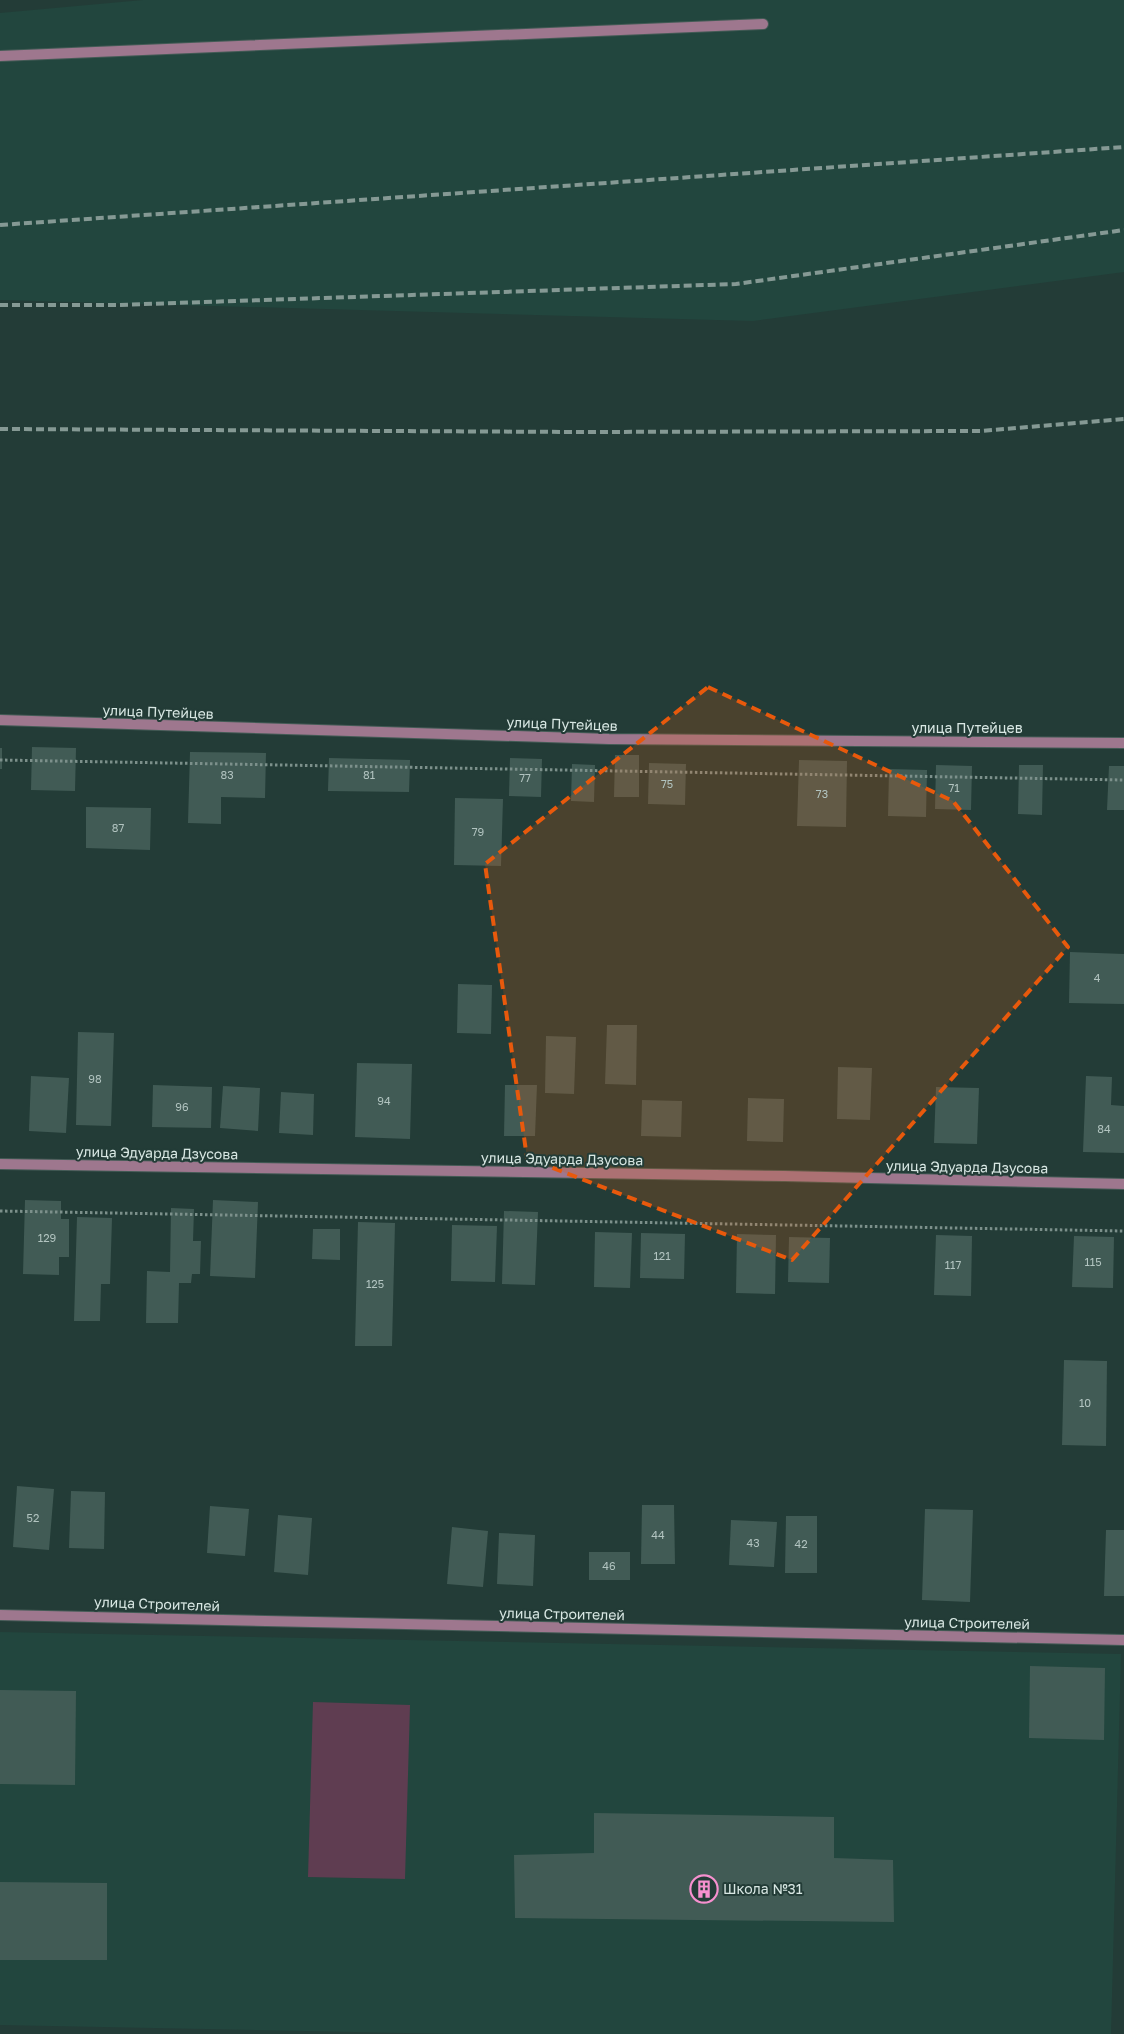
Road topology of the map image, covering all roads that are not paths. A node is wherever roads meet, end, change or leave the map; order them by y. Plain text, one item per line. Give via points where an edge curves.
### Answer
1 (763, 24) dead end
2 (0, 56) edge
3 (0, 720) edge
4 (1124, 743) edge
5 (0, 1164) edge
6 (1124, 1184) edge
7 (0, 1614) edge
8 (1124, 1640) edge

1 - 2 street
3 - 4 street, улица Путейцев via 609,739
5 - 6 street, улица Эдуарда Дзусова
7 - 8 street, улица Строителей

